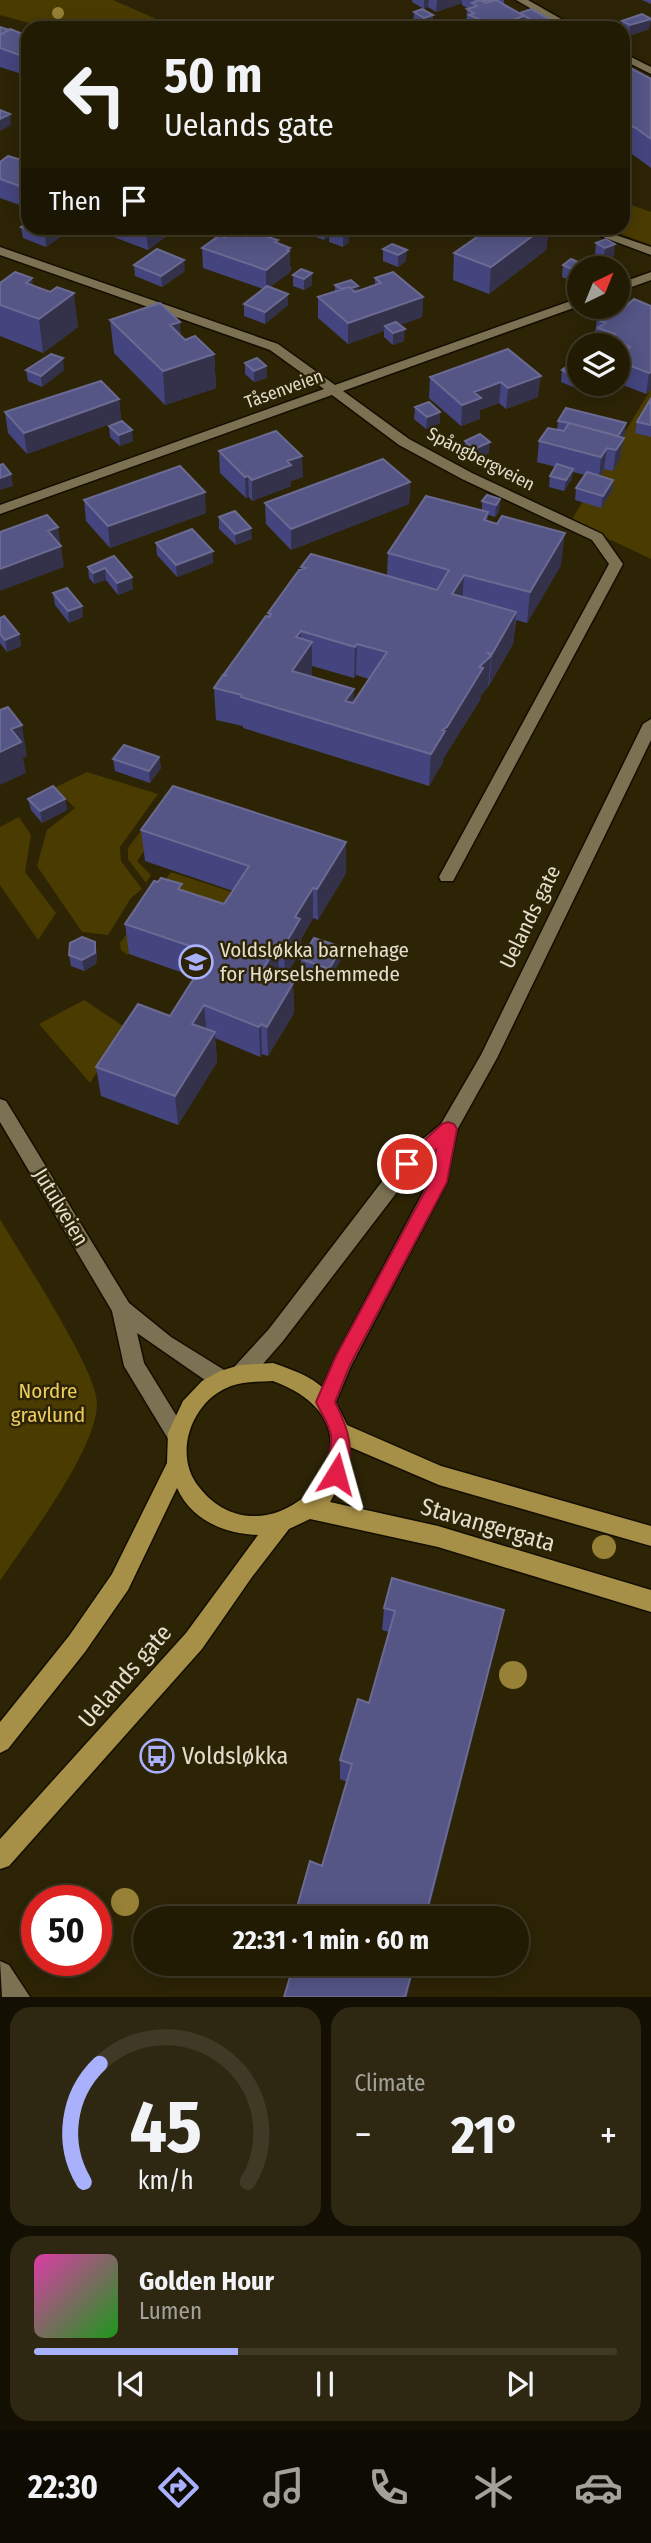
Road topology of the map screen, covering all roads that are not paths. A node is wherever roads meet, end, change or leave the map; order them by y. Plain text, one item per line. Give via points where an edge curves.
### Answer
1 (521, 0) edge
2 (559, 21) edge
3 (630, 60) edge
4 (651, 71) edge
5 (605, 235) edge
6 (0, 251) edge
7 (651, 251) edge
8 (651, 276) edge
9 (630, 284) edge
10 (567, 306) edge
11 (334, 389) junction
12 (0, 510) edge
13 (651, 724) edge
14 (447, 877) dead end
15 (0, 1106) edge
16 (448, 1129) junction
17 (122, 1309) junction
18 (242, 1373) junction
19 (222, 1380) junction
20 (326, 1402) junction
21 (340, 1432) junction
22 (177, 1435) junction
23 (177, 1465) junction
24 (308, 1509) junction
25 (281, 1522) junction
26 (651, 1536) edge
27 (651, 1601) edge
28 (0, 1741) edge
29 (0, 1857) edge
30 (0, 1975) edge
31 (17, 1997) edge

1 - 2 street
3 - 4 street
5 - 7 street
6 - 11 street, Spångbergveien via 274,347
8 - 9 street
10 - 11 street, Tåsenveien
11 - 12 street, Tåsenveien
11 - 14 street, Spångbergveien via 404,442 597,537 616,564
13 - 16 street, Uelands gate via 488,1058
15 - 17 street, Jutulveien
16 - 18 street, Uelands gate via 407,1164
16 - 20 street, Uelands gate via 438,1182
17 - 19 street, Jutulveien
17 - 22 street, Jutulveien via 134,1366
18 - 19 main road, Uelands gate
18 - 20 main road, Uelands gate via 273,1372 303,1382
19 - 22 main road, Uelands gate via 186,1412
20 - 21 main road, Uelands gate
21 - 24 main road, Uelands gate via 336,1474
21 - 26 main road, Stavangergata via 439,1475
22 - 23 main road, Uelands gate
23 - 25 main road, Uelands gate via 190,1494 215,1515 247,1525
23 - 28 main road, Uelands gate via 120,1582
24 - 25 main road, Uelands gate
24 - 27 main road, Stavangergata via 420,1531
25 - 29 main road, Uelands gate via 194,1641
30 - 31 street

